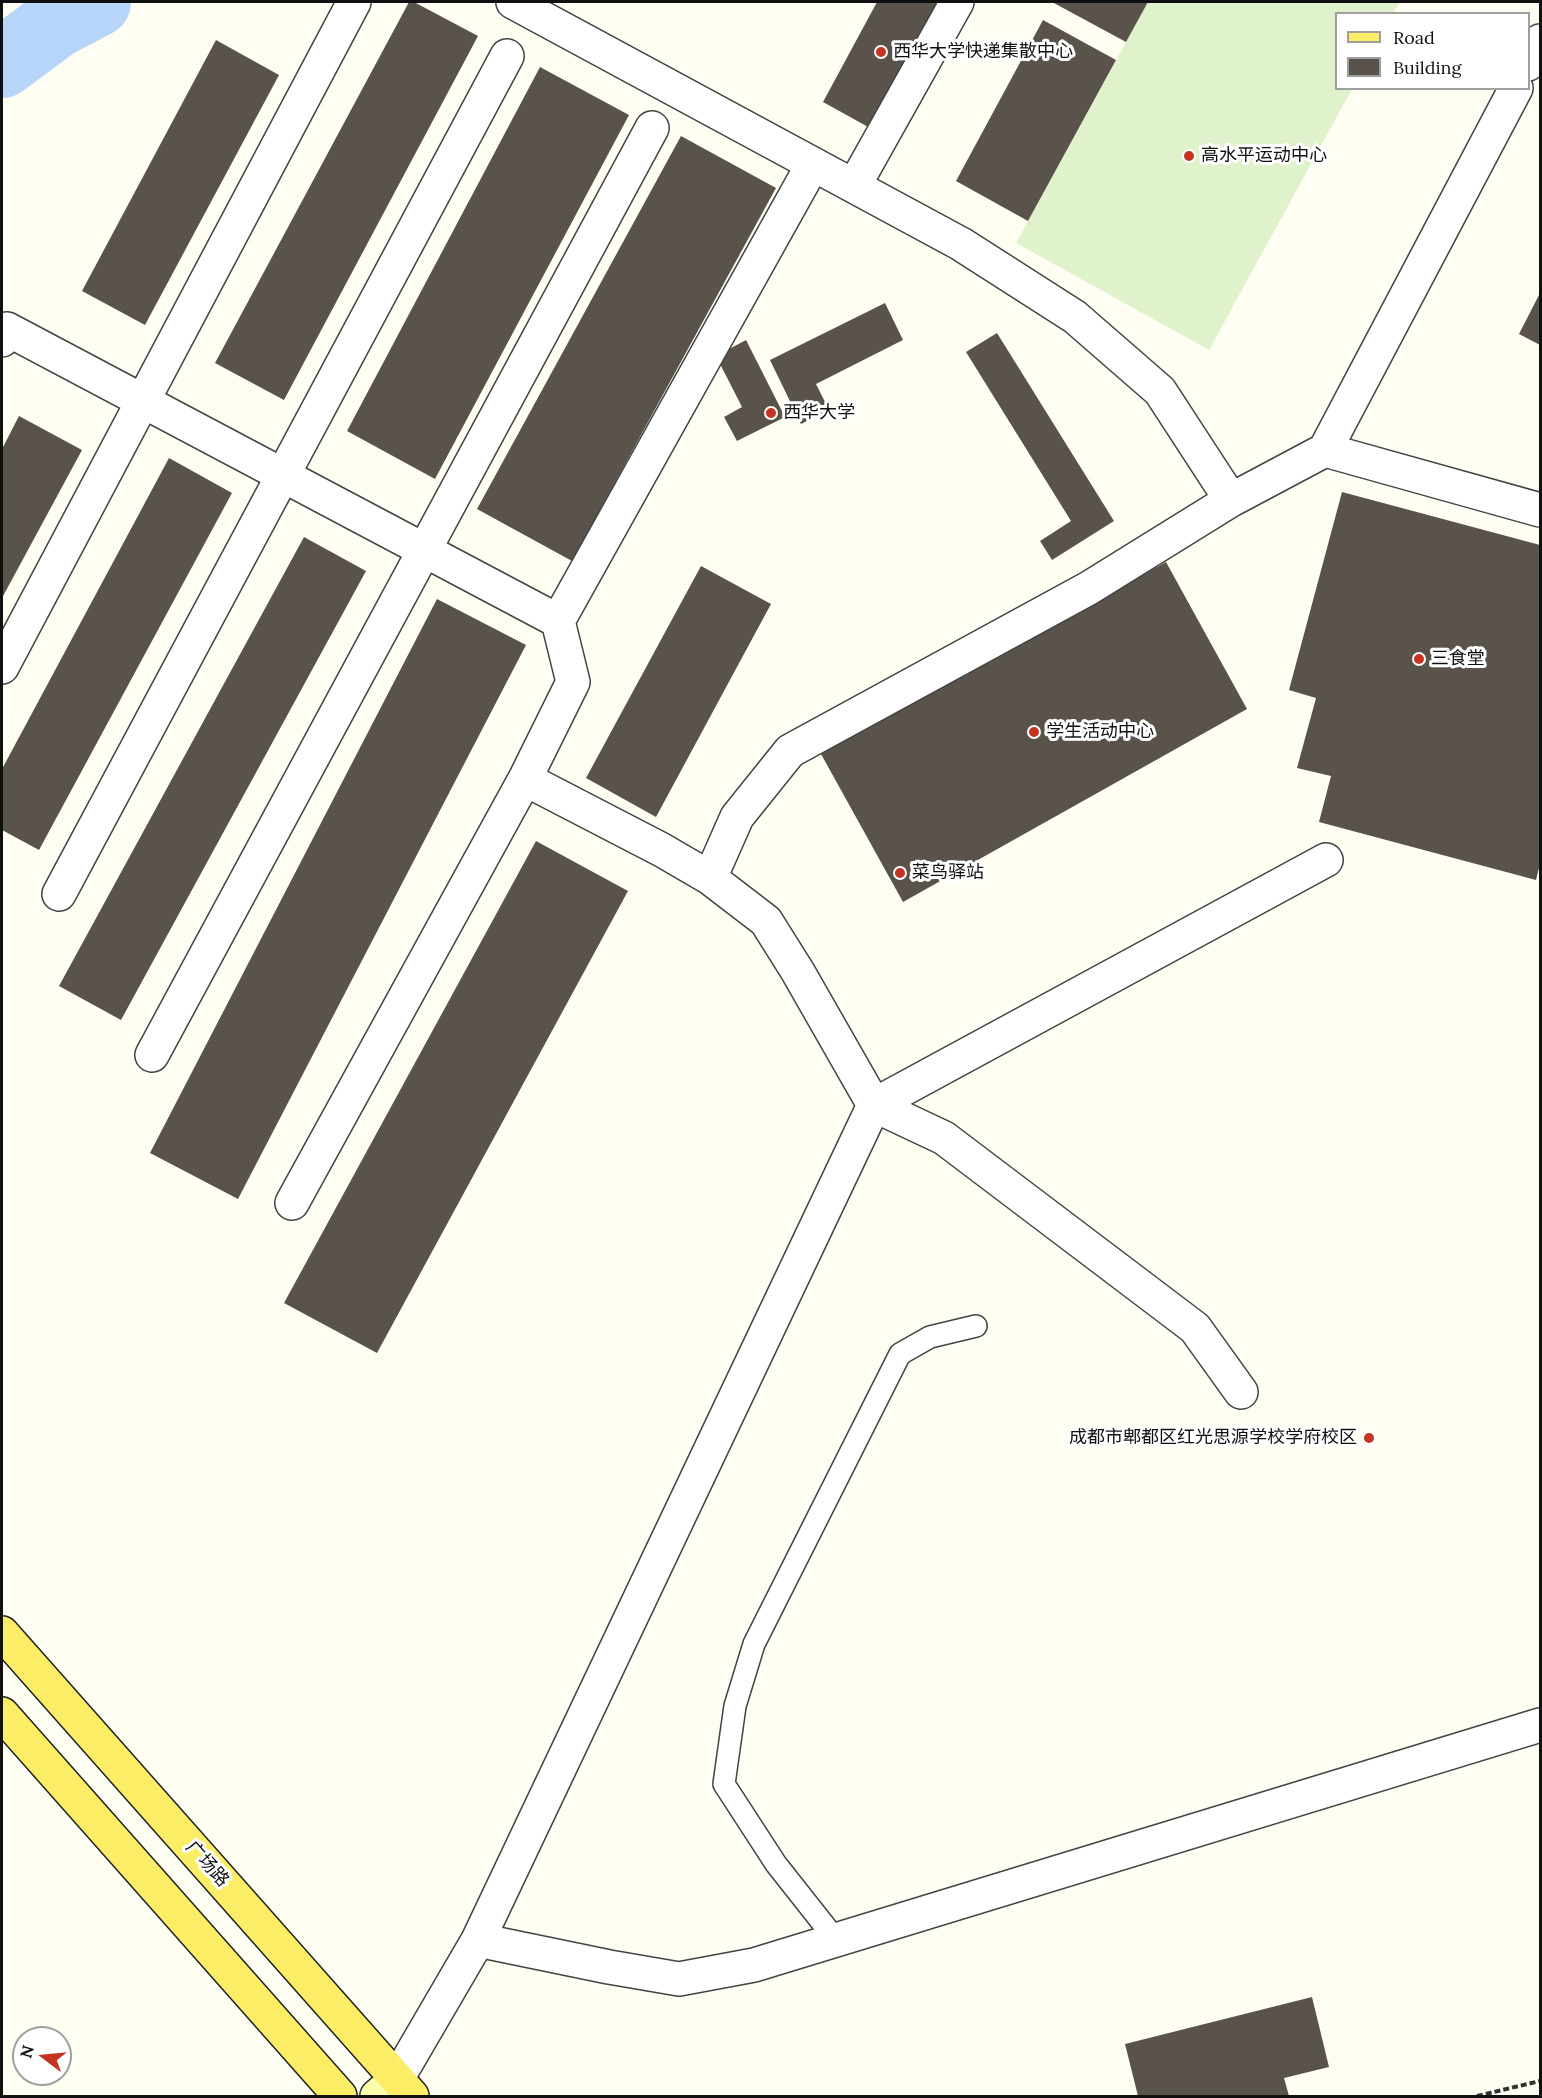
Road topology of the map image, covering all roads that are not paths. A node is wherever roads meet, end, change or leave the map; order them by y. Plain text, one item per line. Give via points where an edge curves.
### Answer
1 (354, 2) edge
2 (957, 2) edge
3 (520, 3) edge
4 (1540, 41) edge
5 (507, 56) dead end
6 (1530, 60) edge
7 (1515, 90) edge
8 (652, 128) dead end
9 (813, 164) junction
10 (854, 186) junction
11 (2, 340) edge
12 (143, 400) junction
13 (1325, 450) junction
14 (282, 475) junction
15 (1231, 500) junction
16 (1540, 510) edge
17 (424, 550) junction
18 (558, 621) junction
19 (2, 667) edge
20 (525, 779) junction
21 (1326, 860) dead end
22 (710, 878) junction
23 (59, 894) dead end
24 (152, 1055) dead end
25 (874, 1106) junction
26 (292, 1203) dead end
27 (976, 1326) dead end
28 (1241, 1392) dead end
29 (2, 1633) edge
30 (2, 1714) edge
31 (1540, 1725) edge
32 (478, 1940) junction
33 (837, 1940) junction
34 (395, 2091) edge
35 (340, 2097) edge

1 - 12 street
2 - 10 street
3 - 9 street
4 - 6 street
5 - 14 street
7 - 13 street
8 - 17 street
9 - 10 street
9 - 18 street
10 - 15 street via 961,244 1075,317 1160,391
11 - 12 street via 8,329
12 - 14 street
12 - 19 street
13 - 15 street
13 - 16 street
14 - 17 street
14 - 23 street
15 - 22 street via 1089,588 790,751 737,817
17 - 18 street
17 - 24 street
18 - 20 street via 573,682
20 - 22 street
20 - 26 street
21 - 25 street
22 - 25 street via 766,921
25 - 28 street via 944,1138 1194,1328
25 - 32 street
27 - 33 lane via 930,1337 900,1354 754,1644 735,1706 724,1784 776,1864
29 - 34 main road, 广场路
30 - 35 main road
31 - 33 street
32 - 33 street via 679,1979 754,1965
32 - 34 street

